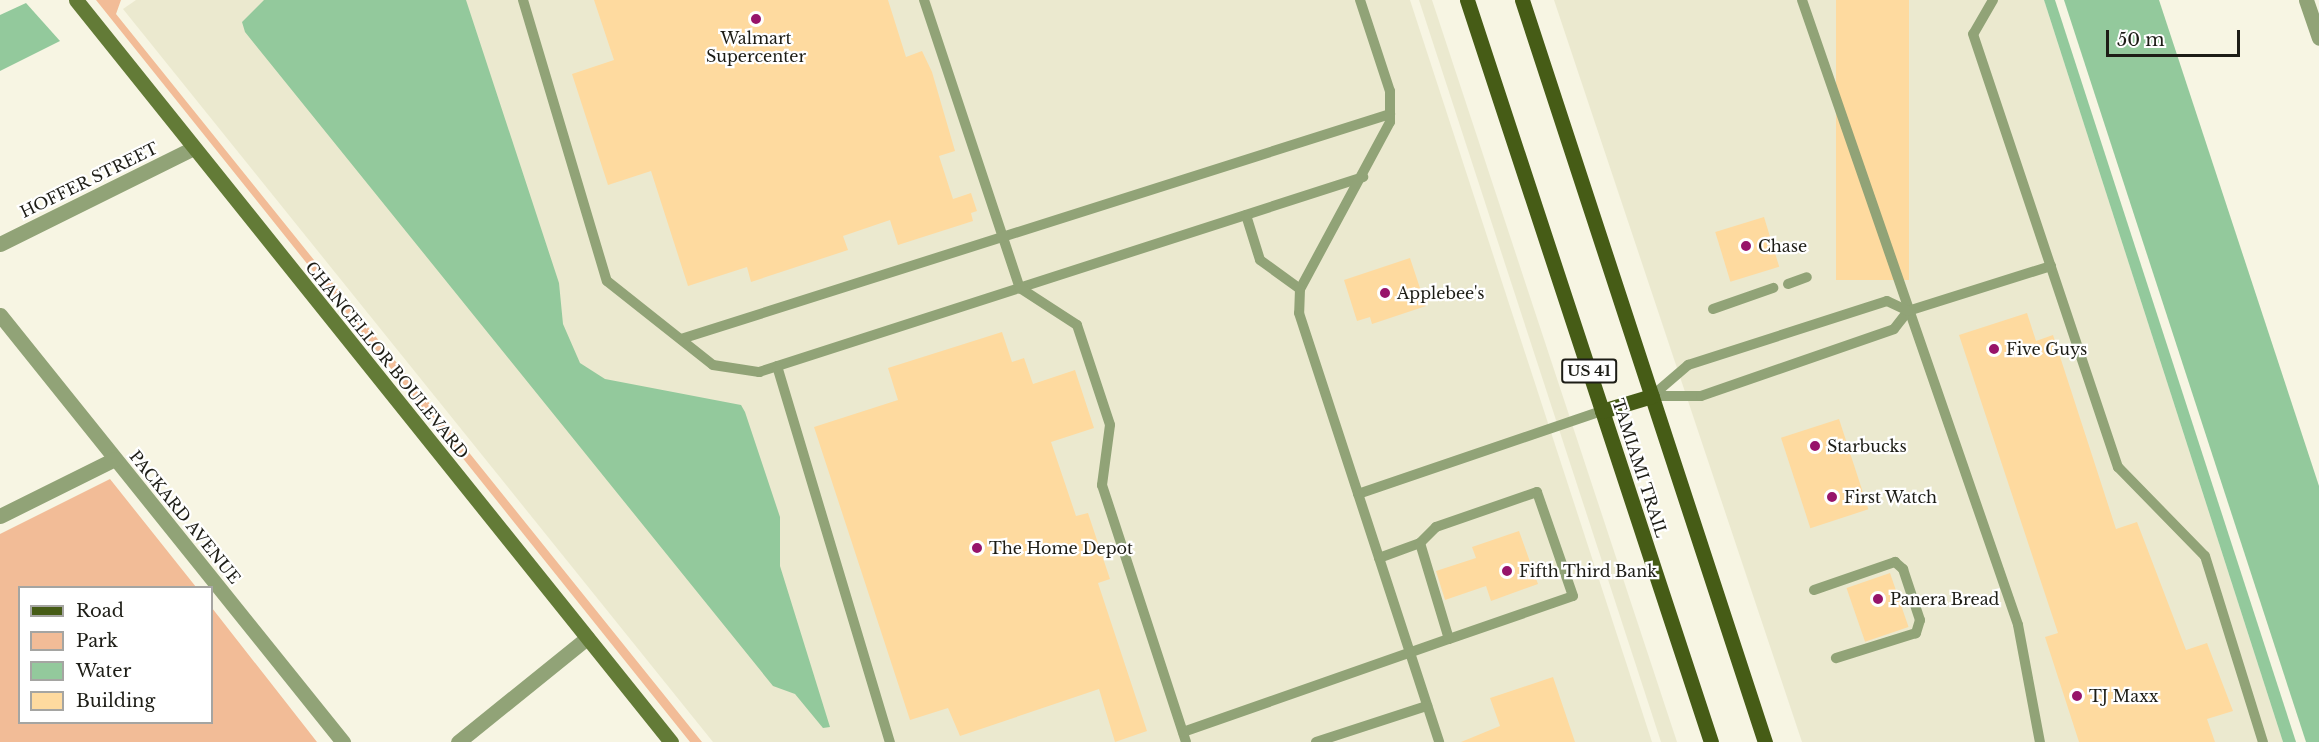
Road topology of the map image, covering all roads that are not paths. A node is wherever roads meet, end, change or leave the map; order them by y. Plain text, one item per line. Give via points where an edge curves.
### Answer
1 (76, 0) edge
2 (523, 0) edge
3 (924, 0) edge
4 (1360, 0) edge
5 (1467, 0) edge
6 (1522, 0) edge
7 (1802, 0) edge
8 (1993, 0) edge
9 (2306, 0) edge
10 (2319, 38) edge
11 (1390, 114) junction
12 (193, 148) junction
13 (1363, 177) junction
14 (1246, 215) junction
15 (1003, 237) junction
16 (0, 244) edge
17 (2050, 266) junction
18 (1807, 277) dead end
19 (1788, 284) dead end
20 (1020, 288) junction
21 (1773, 288) dead end
22 (1300, 289) junction
23 (1713, 309) dead end
24 (1908, 311) junction
25 (0, 315) edge
26 (681, 339) junction
27 (777, 366) junction
28 (1652, 396) junction
29 (1602, 411) junction
30 (115, 459) junction
31 (1358, 494) junction
32 (0, 516) edge
33 (1420, 543) junction
34 (1379, 558) junction
35 (1814, 590) dead end
36 (587, 638) junction
37 (1449, 639) junction
38 (1410, 653) junction
39 (1836, 658) dead end
40 (1427, 706) junction
41 (1185, 737) edge
42 (343, 742) edge
43 (458, 742) edge
44 (671, 742) edge
45 (890, 742) edge
46 (1316, 742) edge
47 (1439, 742) edge
48 (1711, 742) edge
49 (1766, 742) edge
50 (2040, 742) edge
51 (2263, 742) edge

1 - 12 street, CHANCELLOR BOULEVARD
2 - 26 lane via 608,281
3 - 15 lane
4 - 11 lane via 1390,91
5 - 29 main road, TAMIAMI TRAIL / US 41
6 - 28 main road, TAMIAMI TRAIL / US 41
7 - 24 lane
8 - 17 lane via 1972,34
9 - 10 street
11 - 13 lane via 1385,138
11 - 15 lane
12 - 16 street, HOFFER STREET
12 - 36 street, CHANCELLOR BOULEVARD
13 - 14 lane
13 - 22 lane
14 - 20 lane
14 - 22 lane via 1260,260
15 - 20 lane
15 - 26 lane
17 - 24 lane
17 - 51 lane via 2118,467 2205,556
18 - 19 lane
20 - 27 lane
20 - 41 lane via 1077,325 1110,425 1102,485
21 - 23 lane
22 - 31 lane via 1299,313
24 - 28 lane via 1894,329 1701,396
24 - 28 lane via 1887,301 1699,361
24 - 50 lane via 2018,625
25 - 30 street, PACKARD AVENUE
26 - 27 lane via 713,365 759,372
27 - 45 lane
28 - 29 main road
28 - 49 main road, TAMIAMI TRAIL / US 41
29 - 31 lane
29 - 48 main road, TAMIAMI TRAIL / US 41
30 - 32 street
30 - 42 street, PACKARD AVENUE
31 - 34 lane
33 - 34 lane
33 - 37 lane
33 - 37 lane via 1436,527 1537,492 1573,596
34 - 38 lane
35 - 39 lane via 1895,562 1904,569 1920,620 1916,633
36 - 43 street
36 - 44 street, CHANCELLOR BOULEVARD
37 - 38 lane
38 - 40 lane
38 - 41 lane
40 - 46 lane
40 - 47 lane

